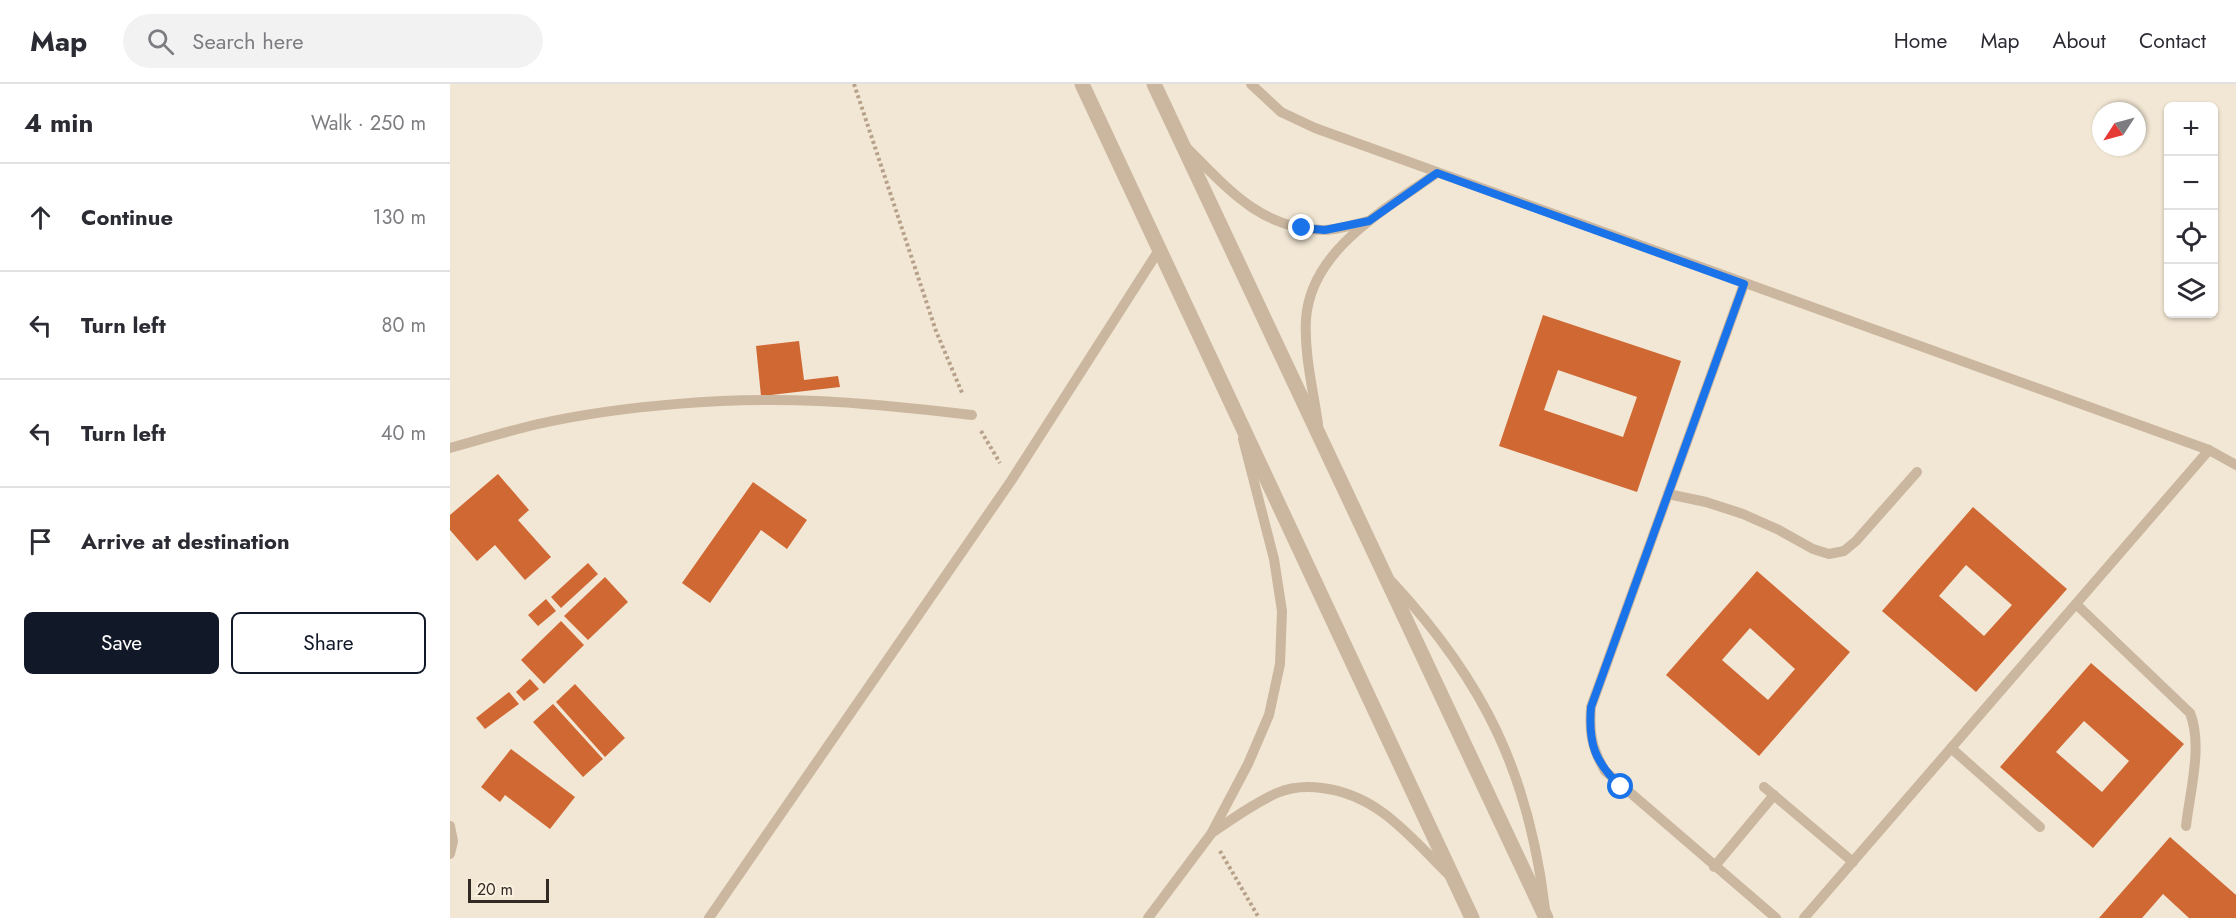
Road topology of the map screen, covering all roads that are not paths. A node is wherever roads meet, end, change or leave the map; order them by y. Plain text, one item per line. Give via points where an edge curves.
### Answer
1 (1082, 84) edge
2 (1154, 84) edge
3 (1251, 84) edge
4 (1182, 142) junction
5 (1437, 173) junction
6 (1369, 221) junction
7 (1159, 250) junction
8 (1744, 284) junction
9 (972, 415) road end
10 (1236, 416) junction
11 (1319, 433) junction
12 (450, 448) edge
13 (2209, 450) junction
14 (2236, 465) edge
15 (1917, 472) dead end
16 (1668, 494) junction
17 (1381, 571) junction
18 (2077, 605) junction
19 (1952, 748) junction
20 (1764, 787) dead end
21 (1774, 795) junction
22 (450, 826) edge
23 (2186, 826) dead end
24 (2040, 827) dead end
25 (1211, 834) junction
26 (450, 854) edge
27 (1853, 862) junction
28 (1714, 867) junction
29 (1453, 879) junction
30 (709, 918) edge
31 (1148, 918) edge
32 (1472, 918) edge
33 (1546, 918) edge
34 (1776, 918) edge
35 (1804, 918) edge

1 - 7 street
2 - 4 street
3 - 5 lane via 1281,112
4 - 6 lane via 1239,200 1262,215 1288,225 1325,230
4 - 11 street
5 - 6 lane
5 - 8 lane
6 - 11 lane via 1322,270 1306,317 1306,347
7 - 10 street
7 - 30 lane via 1011,481
8 - 13 lane
8 - 16 lane
9 - 12 lane via 817,401 723,401 538,424
10 - 25 lane via 1274,559 1282,611 1280,664 1269,715
10 - 29 street
11 - 17 street
13 - 14 lane
13 - 18 lane
15 - 16 lane via 1856,541 1844,551 1829,554 1743,514
16 - 28 lane via 1591,707 1590,730 1594,752 1605,771
17 - 33 street
17 - 33 lane via 1454,655 1484,703 1527,807
18 - 19 lane
18 - 23 lane via 2190,713 2196,727 2196,742
19 - 24 lane
19 - 27 lane
20 - 21 lane
21 - 27 lane
21 - 28 lane
22 - 26 lane
25 - 29 lane via 1279,792 1308,786 1339,790 1368,801 1392,819
25 - 31 lane
27 - 35 lane
28 - 34 lane
29 - 32 street

